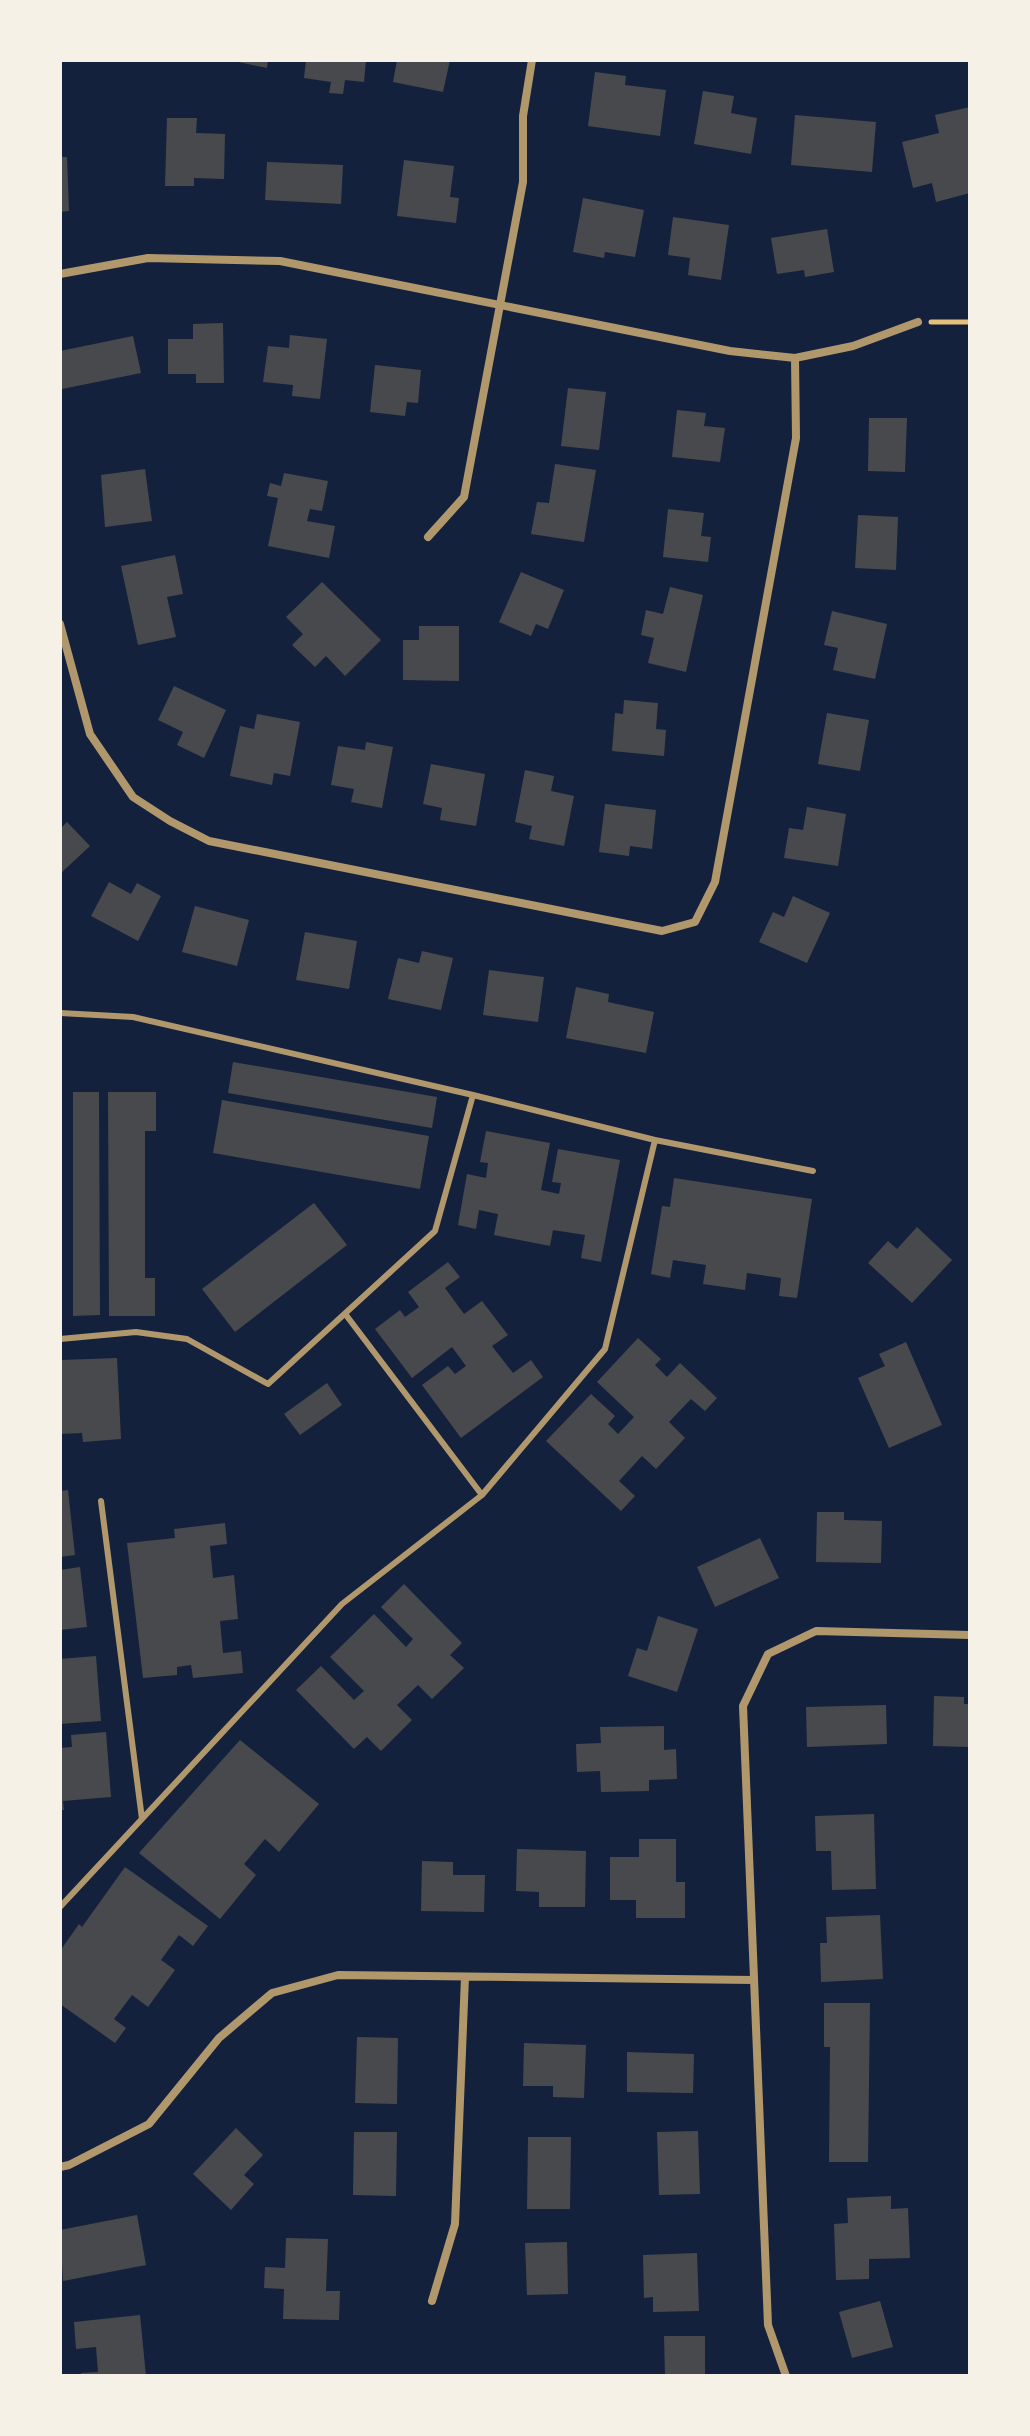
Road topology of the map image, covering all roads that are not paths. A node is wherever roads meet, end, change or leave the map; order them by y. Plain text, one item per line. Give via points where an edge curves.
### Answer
1 (532, 60) edge
2 (60, 274) edge
3 (500, 305) junction
4 (918, 322) road end
5 (795, 358) junction
6 (428, 537) dead end
7 (60, 624) edge
8 (60, 1013) edge
9 (473, 1095) junction
10 (655, 1140) junction
11 (813, 1171) dead end
12 (346, 1315) junction
13 (60, 1339) edge
14 (482, 1495) junction
15 (101, 1501) dead end
16 (970, 1635) edge
17 (142, 1819) junction
18 (60, 1907) edge
19 (465, 1977) junction
20 (754, 1980) junction
21 (60, 2167) edge
22 (432, 2301) dead end
23 (786, 2376) edge

1 - 3 street via 523,116 523,182
2 - 3 street via 148,258 280,261
3 - 5 street via 730,351
3 - 6 street via 464,497
4 - 5 street via 853,346
5 - 7 street via 796,438 715,882 695,922 662,931 209,841 133,797 90,734
8 - 9 lane via 133,1017
9 - 10 lane
9 - 12 lane via 435,1231
10 - 11 lane
10 - 14 lane via 605,1349
12 - 13 lane via 268,1384 187,1339 136,1332
12 - 14 lane
14 - 17 lane via 342,1604
15 - 17 lane
16 - 20 street via 816,1631 768,1654 743,1706
17 - 18 lane
19 - 20 street
19 - 21 street via 338,1975 272,1993 219,2038 149,2124
19 - 22 street via 455,2224
20 - 23 street via 768,2325

